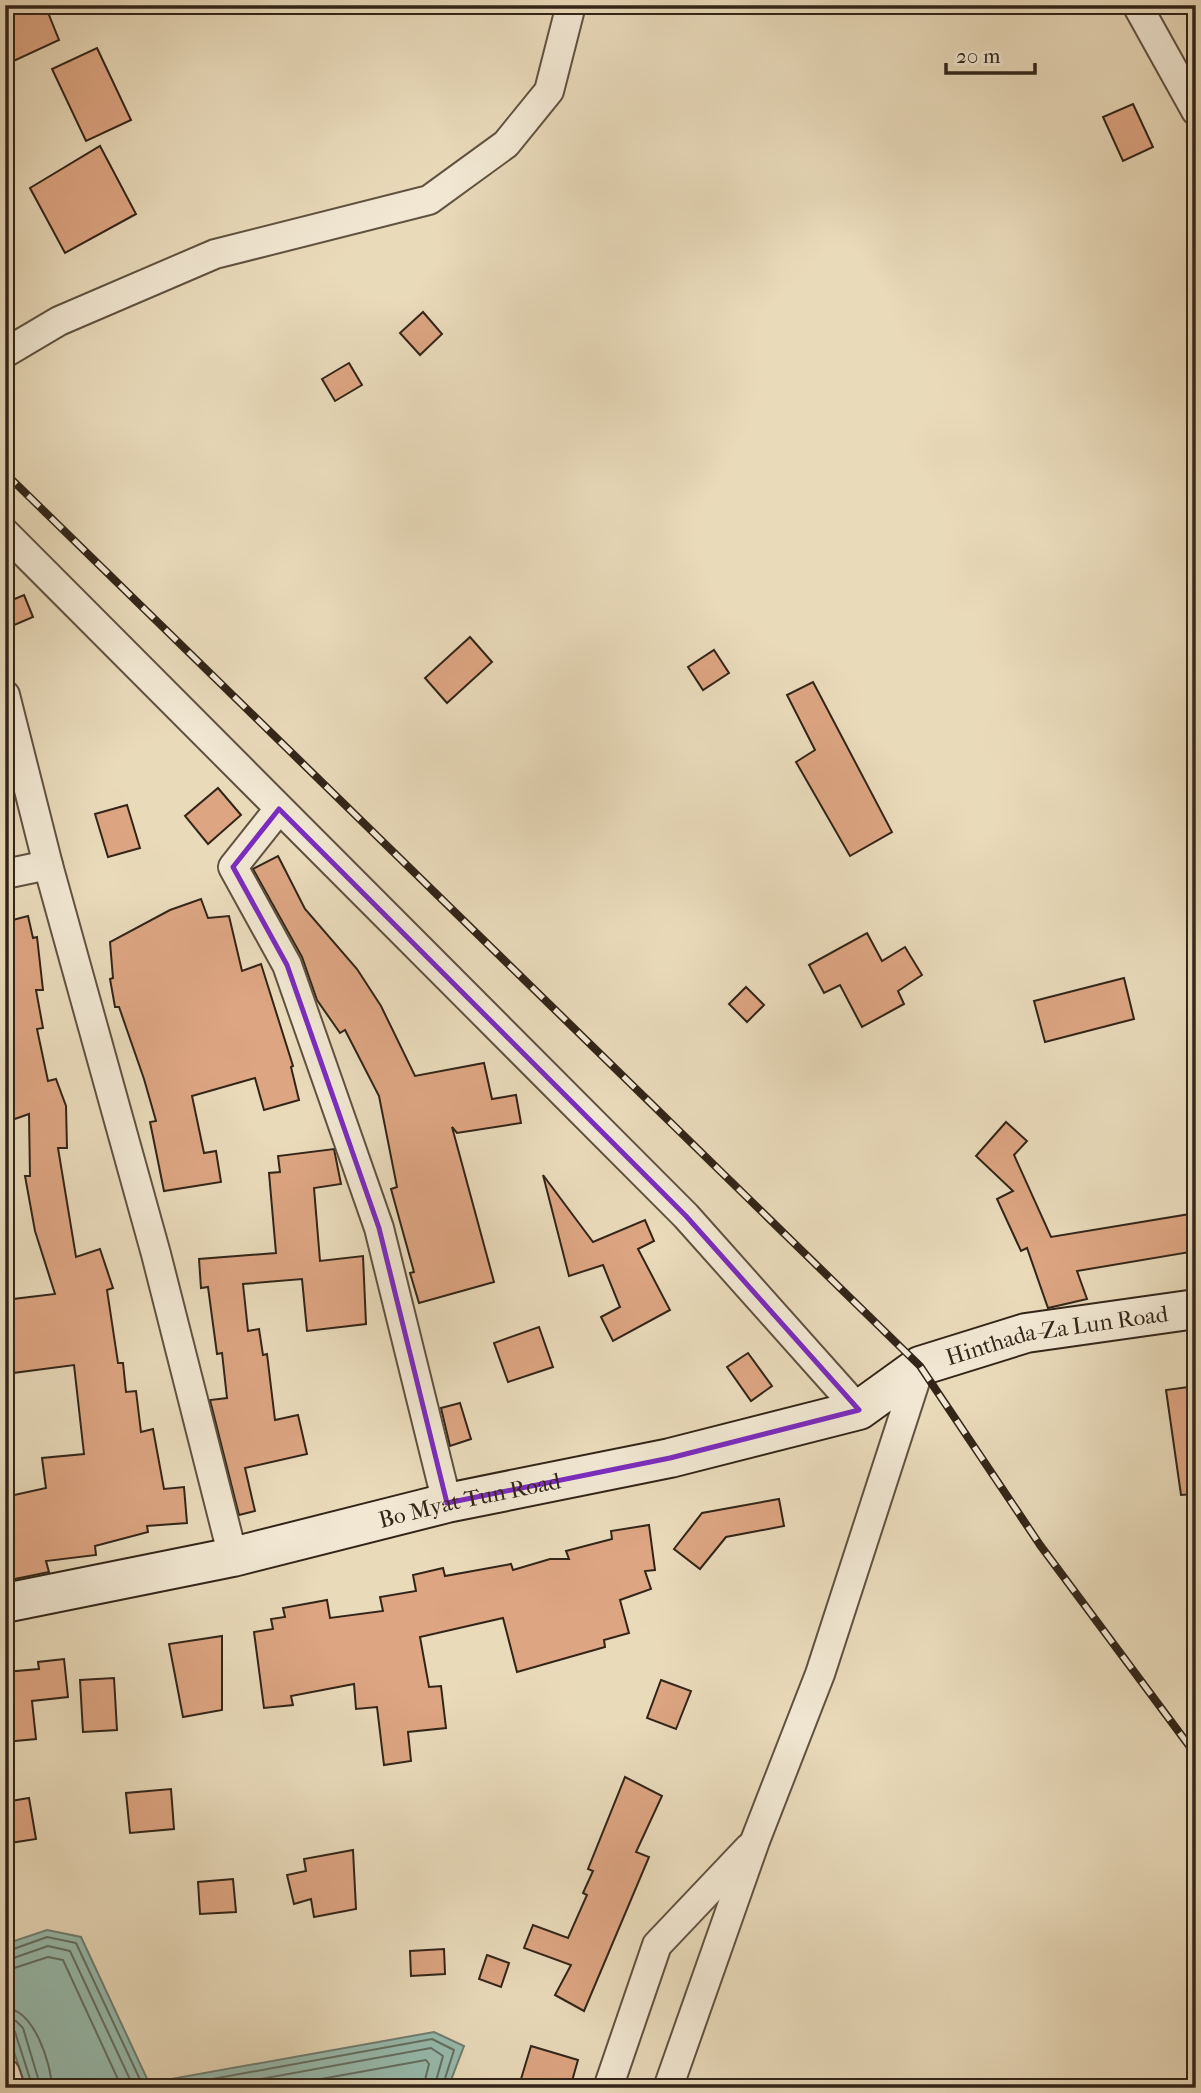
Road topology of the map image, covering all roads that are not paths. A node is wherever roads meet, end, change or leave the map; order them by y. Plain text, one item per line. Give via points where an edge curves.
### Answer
1 (571, 5) edge
2 (1137, 5) edge
3 (1196, 111) edge
4 (5, 353) edge
5 (5, 533) edge
6 (5, 695) edge
7 (279, 809) junction
8 (48, 865) junction
9 (5, 874) edge
10 (1196, 1310) edge
11 (920, 1366) junction
12 (859, 1410) junction
13 (447, 1503) junction
14 (233, 1558) junction
15 (6, 1601) edge
16 (755, 1841) junction
17 (5, 2073) edge
18 (10, 2088) edge
19 (608, 2088) edge
20 (668, 2088) edge

1 - 4 street via 549,92 506,144 429,200 215,254 59,321
2 - 3 street
5 - 7 street
6 - 8 street
7 - 12 street via 686,1216
7 - 13 street via 233,867 287,965 379,1228
8 - 9 street
8 - 14 street via 156,1254
10 - 11 main road, Hinthada-Za Lun Road via 1026,1332
11 - 12 main road, Bo Myat Tun Road
11 - 16 street via 820,1674
12 - 13 main road, Bo Myat Tun Road via 670,1458
13 - 14 main road, Bo Myat Tun Road
14 - 15 main road, Bo Myat Tun Road
16 - 19 street via 657,1945
16 - 20 street
17 - 18 street

